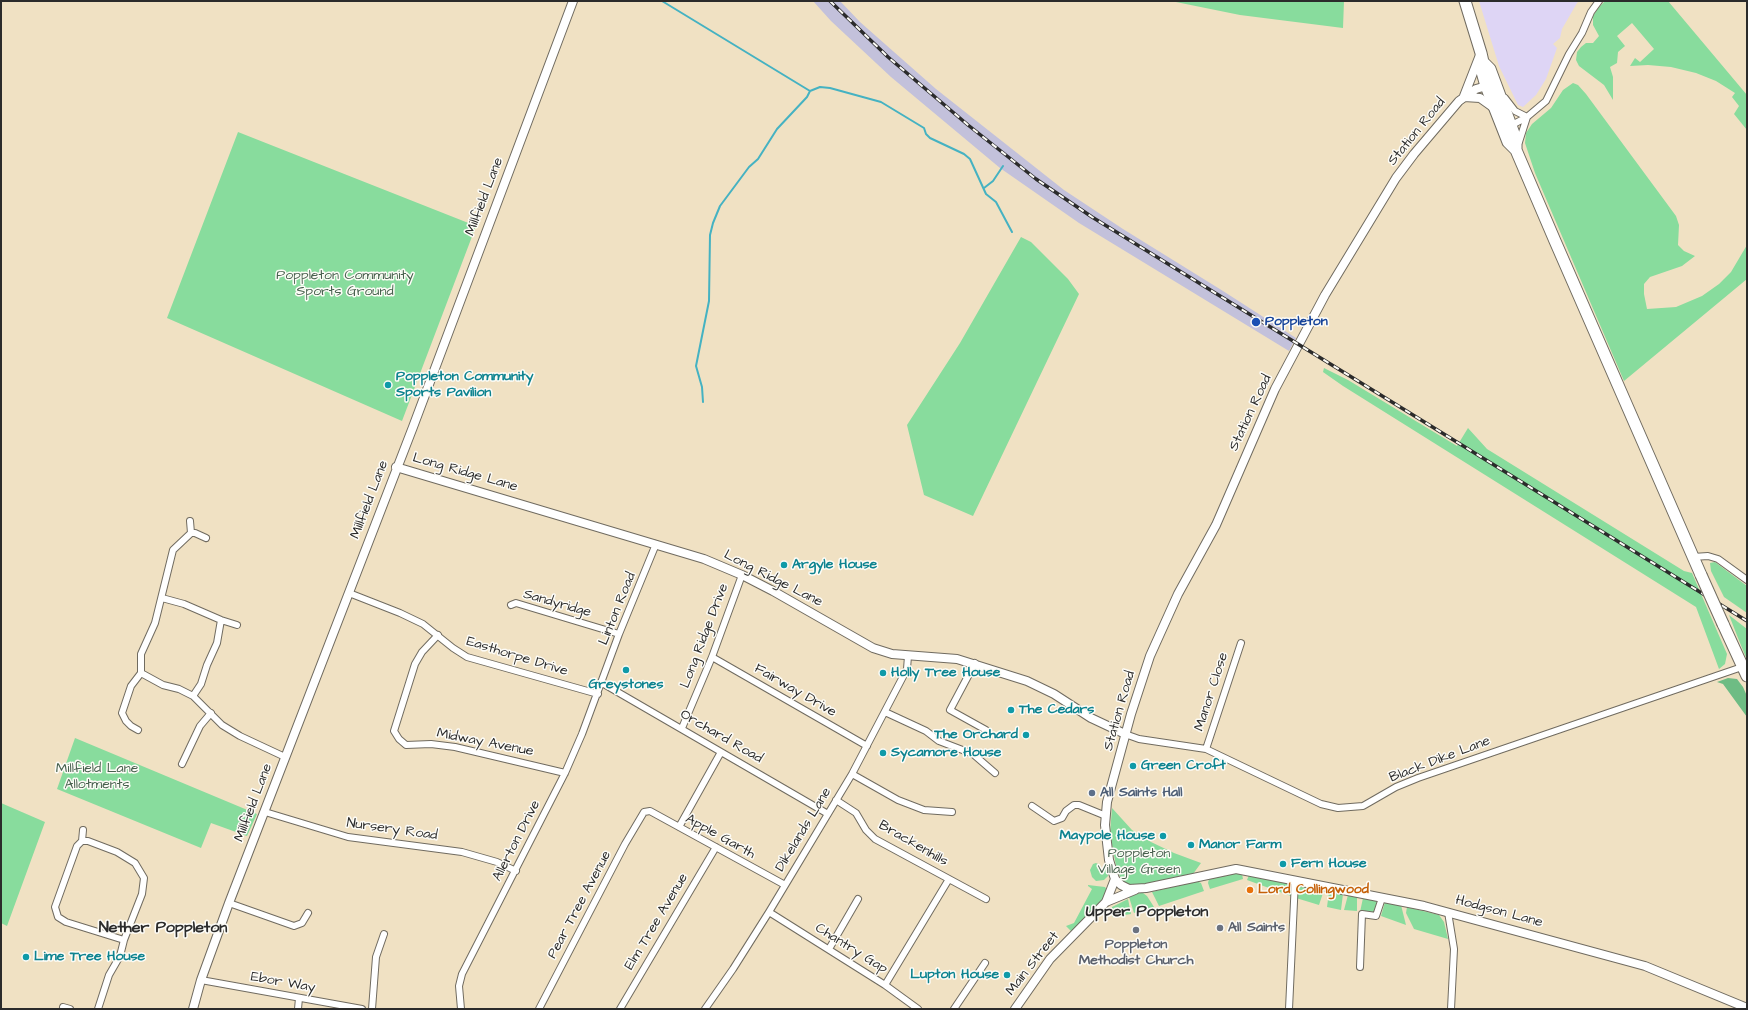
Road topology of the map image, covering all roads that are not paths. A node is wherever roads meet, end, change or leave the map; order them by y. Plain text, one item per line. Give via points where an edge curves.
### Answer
1 (573, 1) edge
2 (1464, 1) edge
3 (1599, 1) edge
4 (1482, 57) junction
5 (1493, 86) junction
6 (1464, 97) junction
7 (1495, 110) junction
8 (1527, 117) junction
9 (1507, 127) junction
10 (1516, 150) junction
11 (396, 467) junction
12 (190, 521) dead end
13 (191, 533) junction
14 (206, 538) dead end
15 (656, 544) junction
16 (1693, 557) junction
17 (742, 575) junction
18 (1747, 580) edge
19 (349, 593) junction
20 (162, 598) junction
21 (511, 605) dead end
22 (221, 620) junction
23 (237, 625) dead end
24 (619, 634) junction
25 (438, 635) junction
26 (1241, 643) dead end
27 (908, 656) junction
28 (712, 657) junction
29 (975, 664) junction
30 (1745, 672) edge
31 (141, 673) junction
32 (602, 683) junction
33 (598, 694) junction
34 (194, 696) junction
35 (885, 712) junction
36 (211, 713) junction
37 (682, 728) junction
38 (138, 730) dead end
39 (986, 730) dead end
40 (1126, 734) junction
41 (867, 746) junction
42 (1206, 749) junction
43 (721, 752) junction
44 (285, 757) junction
45 (182, 764) dead end
46 (565, 773) junction
47 (995, 773) dead end
48 (852, 774) junction
49 (836, 800) junction
50 (1032, 806) dead end
51 (265, 812) junction
52 (644, 812) joint
53 (952, 812) dead end
54 (828, 814) junction
55 (1106, 816) junction
56 (679, 827) junction
57 (83, 830) dead end
58 (82, 841) junction
59 (716, 847) junction
60 (516, 870) junction
61 (949, 879) junction
62 (1115, 879) junction
63 (1295, 880) junction
64 (784, 885) junction
65 (1137, 890) junction
66 (1382, 898) junction
67 (858, 899) dead end
68 (986, 899) dead end
69 (1106, 902) junction
70 (229, 903) junction
71 (769, 912) junction
72 (1448, 912) junction
73 (308, 913) dead end
74 (384, 934) dead end
75 (124, 940) junction
76 (829, 949) junction
77 (984, 963) dead end
78 (1360, 967) dead end
79 (201, 980) junction
80 (885, 985) junction
81 (299, 998) junction
82 (1747, 1008) edge
83 (98, 1009) edge
84 (193, 1009) edge
85 (298, 1009) edge
86 (362, 1009) edge
87 (372, 1009) edge
88 (461, 1009) edge
89 (539, 1009) edge
90 (620, 1009) edge
91 (705, 1009) edge
92 (918, 1009) edge
93 (954, 1009) edge
94 (1015, 1009) edge
95 (1289, 1009) edge
96 (1451, 1009) edge

1 - 11 street, Millfield Lane
2 - 4 highway
3 - 8 street via 1569,54 1549,97
4 - 5 highway via 1482,72
4 - 6 street
5 - 6 street, Station Road via 1476,89
5 - 7 highway
5 - 8 street via 1512,108
5 - 9 highway
6 - 7 street via 1480,98
6 - 40 street, Station Road via 1396,178 1325,294 1276,389 1216,525 1178,594 1150,656
7 - 9 highway
8 - 9 street
8 - 10 street
9 - 10 highway via 1516,139
10 - 16 highway
11 - 15 street, Long Ridge Lane
11 - 19 street, Millfield Lane
12 - 13 street
13 - 14 street
13 - 20 street via 173,550
15 - 17 street, Long Ridge Lane via 704,559
15 - 24 street, Linton Road
16 - 18 street via 1708,556 1718,559
16 - 30 highway, bridge
17 - 27 street, Long Ridge Lane via 873,648
17 - 28 street, Long Ridge Drive
19 - 25 street, Easthorpe Drive via 417,621
19 - 44 street, Millfield Lane
20 - 22 street via 184,604
20 - 31 street via 142,654
21 - 24 street, Sandyridge via 516,603
22 - 23 street
22 - 34 street via 217,643
24 - 32 street, Linton Road
25 - 33 street, Easthorpe Drive via 467,657
25 - 46 street, Midway Avenue via 415,664 394,731 399,739 406,745 431,744 455,747
26 - 42 street, Manor Close
27 - 29 street, Long Ridge Lane via 957,659
27 - 35 street, Dikelands Lane via 907,669
28 - 37 street, Long Ridge Drive
28 - 41 street, Fairway Drive
29 - 39 street via 950,710
29 - 40 street, Long Ridge Lane via 1027,681 1054,694 1091,718
30 - 42 street, Black Dike Lane via 1418,778 1363,806 1338,808 1321,804
31 - 34 street via 163,685
31 - 38 street via 131,686 122,713 126,721
32 - 33 street, Allerton Drive
32 - 37 street, Orchard Road
33 - 46 street, Allerton Drive
34 - 36 street
35 - 41 street, Dikelands Lane
35 - 47 street via 926,731 939,741 973,754
36 - 44 street via 222,725 240,736
36 - 45 street via 200,726
37 - 43 street, Orchard Road
40 - 42 street, Black Dike Lane via 1139,739
40 - 55 street, Station Road via 1107,802
41 - 48 street, Dikelands Lane
43 - 54 street, Orchard Road
43 - 56 street
44 - 51 street, Millfield Lane
46 - 60 street, Allerton Drive
48 - 49 street, Dikelands Lane
48 - 53 street via 898,800 924,810
49 - 54 street, Dikelands Lane
49 - 61 street, Brackenhills via 856,813 875,839
50 - 55 street via 1054,821 1062,818 1074,805
51 - 60 street, Nursery Road via 348,837 462,852
51 - 70 street, Millfield Lane
52 - 56 street, Apple Garth via 650,811
52 - 89 street, Pear Tree Avenue
54 - 64 street, Dikelands Lane
55 - 62 street, Station Road via 1110,860
56 - 59 street, Apple Garth
57 - 58 street
58 - 75 street via 117,852 135,862 144,878 142,894
58 - 75 street via 77,846 56,907 58,917 66,922
59 - 64 street, Apple Garth
59 - 90 street, Elm Tree Avenue
60 - 88 street, Allerton Drive via 462,974 459,986
61 - 68 street, Brackenhills
61 - 80 street
62 - 65 street via 1121,886
62 - 69 street
63 - 65 street, Hodgson Lane via 1236,869
63 - 66 street, Hodgson Lane
63 - 95 street
64 - 71 street, Dikelands Lane
65 - 69 street
66 - 72 street, Hodgson Lane
66 - 78 street via 1376,916 1362,914
67 - 76 street
69 - 94 street, Main Street via 1050,959
70 - 73 street via 294,926 302,923
70 - 79 street, Millfield Lane
71 - 76 street, Chantry Gap
71 - 91 street, Dikelands Lane
72 - 82 street, Hodgson Lane via 1645,966
72 - 96 street via 1454,949
74 - 87 street via 376,957
75 - 83 street
76 - 80 street, Chantry Gap
77 - 93 street
79 - 81 street, Ebor Way
79 - 84 street, Millfield Lane
80 - 92 street, Chantry Gap
81 - 85 street
81 - 86 street, Ebor Way

